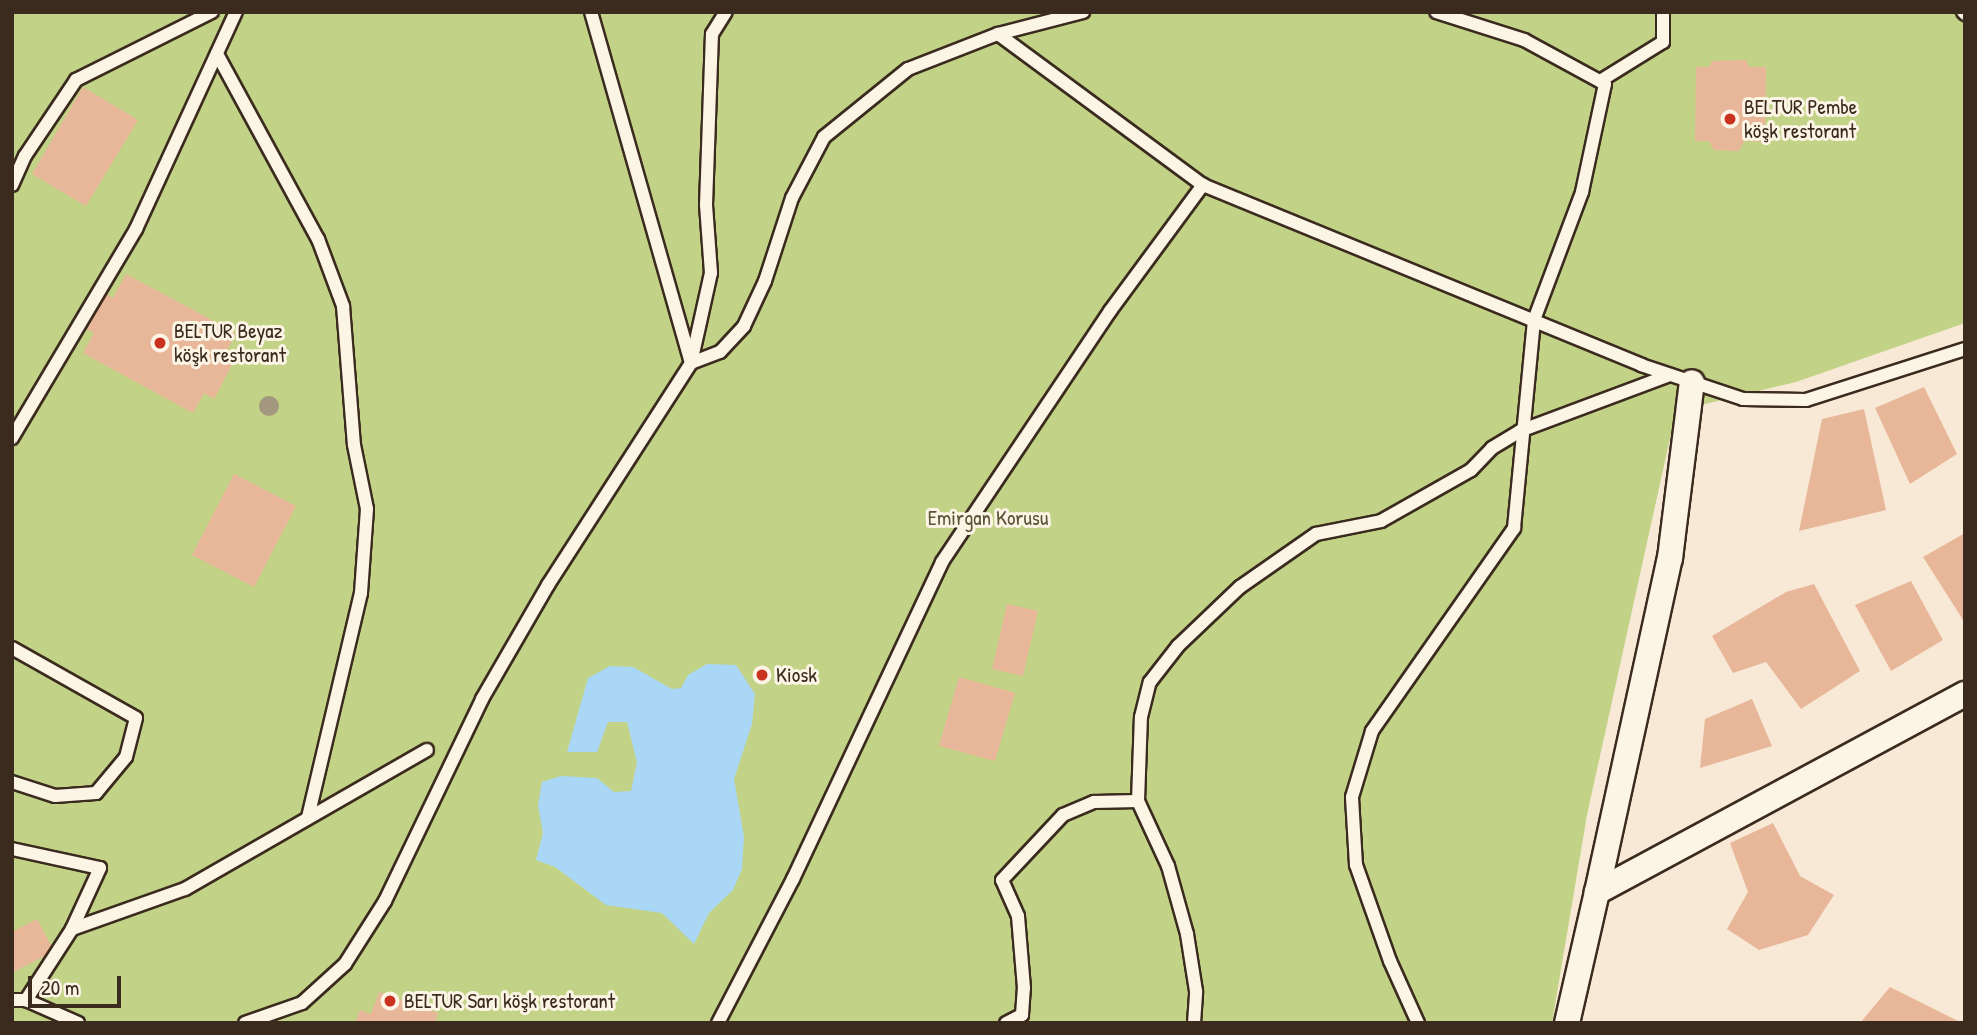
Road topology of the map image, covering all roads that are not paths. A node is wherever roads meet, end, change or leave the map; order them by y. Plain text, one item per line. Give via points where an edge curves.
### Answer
1 (212, 12) edge
2 (236, 12) edge
3 (592, 12) edge
4 (726, 12) edge
5 (1083, 12) edge
6 (1436, 12) edge
7 (1663, 12) edge
8 (998, 34) junction
9 (217, 54) junction
10 (1600, 80) junction
11 (12, 185) edge
12 (1203, 186) junction
13 (1534, 320) junction
14 (1965, 349) edge
15 (691, 363) junction
16 (1681, 378) junction
17 (1520, 430) junction
18 (12, 438) edge
19 (12, 648) edge
20 (1965, 694) edge
21 (427, 750) dead end
22 (12, 782) edge
23 (1138, 801) junction
24 (308, 818) junction
25 (12, 849) edge
26 (1597, 892) junction
27 (72, 929) junction
28 (12, 1000) edge
29 (26, 1000) junction
30 (78, 1023) edge
31 (245, 1023) edge
32 (718, 1023) edge
33 (1006, 1023) edge
34 (1194, 1023) edge
35 (1418, 1023) edge
36 (1567, 1023) edge

1 - 11 lane via 76,80 25,156
2 - 9 lane
3 - 15 lane
4 - 15 lane via 712,34 706,205 711,273
5 - 8 lane
6 - 10 lane via 1524,40
7 - 10 lane via 1663,41
8 - 12 lane
8 - 15 lane via 908,69 824,137 792,198 765,281 744,326 720,352
9 - 18 lane via 136,229
9 - 24 lane via 318,239 343,306 354,445 367,509 362,579
10 - 13 lane via 1605,84 1582,192
12 - 13 lane
12 - 32 lane via 1110,311 942,562 793,879
13 - 16 lane
13 - 17 lane
14 - 16 lane via 1806,400 1743,399
15 - 31 lane via 488,688 385,901 345,964 302,1003
16 - 17 lane
16 - 26 street via 1670,558
17 - 23 lane via 1492,448 1471,470 1381,522 1316,534 1240,587 1178,646 1150,682 1141,717
17 - 35 lane via 1514,528 1372,731 1352,797 1356,865
19 - 22 lane via 136,718 126,757 96,793 55,796
20 - 26 street
21 - 24 lane
23 - 33 lane via 1094,802 1063,815 1002,880 1018,916 1024,988 1022,1015
23 - 34 lane via 1168,866 1187,934 1196,991
24 - 27 lane via 185,889
25 - 27 lane via 100,868
26 - 36 street
27 - 29 lane
28 - 29 lane
29 - 30 lane

